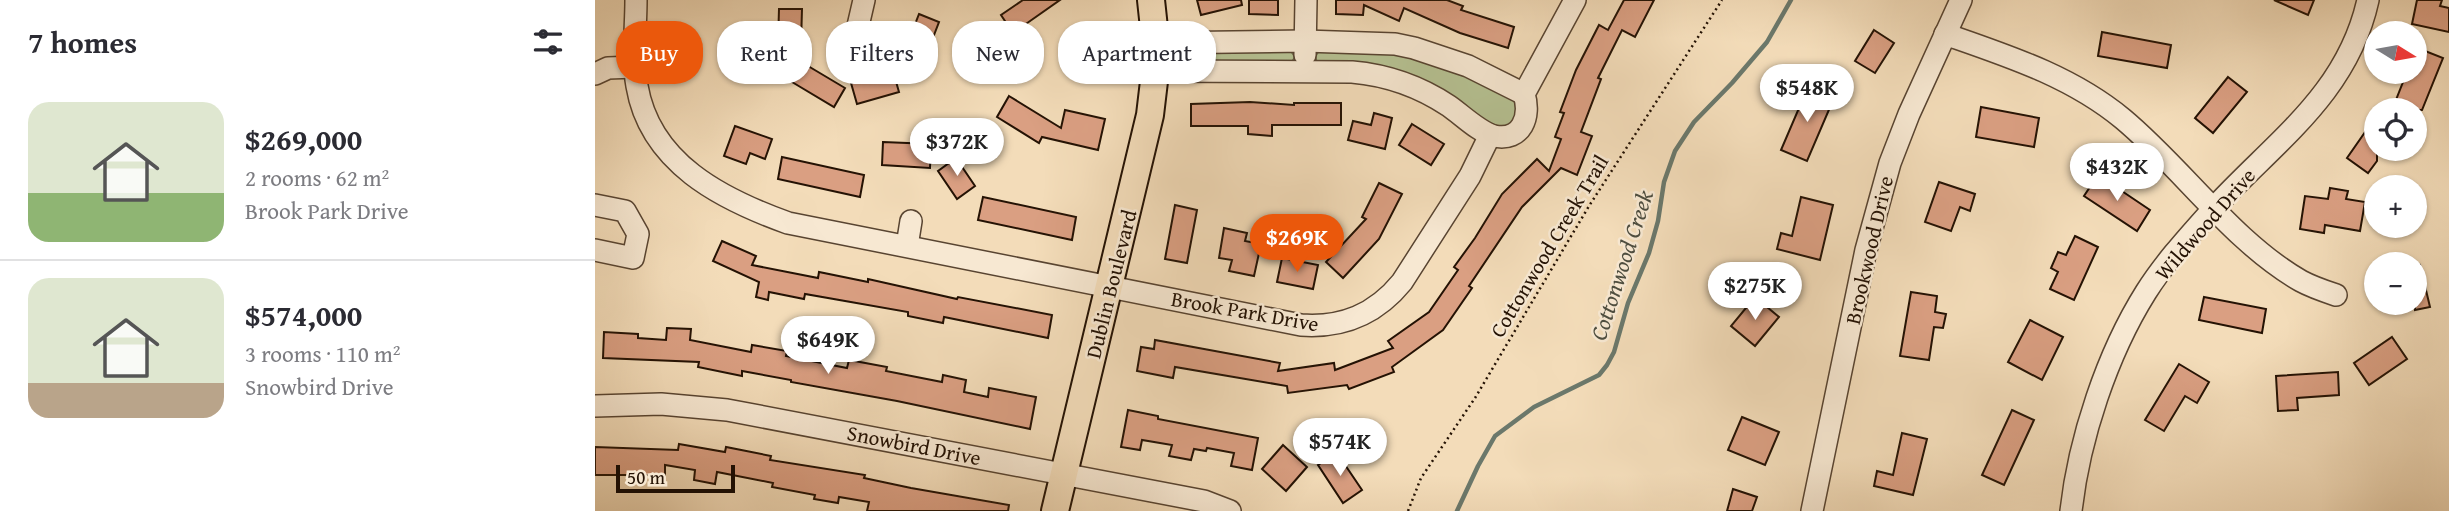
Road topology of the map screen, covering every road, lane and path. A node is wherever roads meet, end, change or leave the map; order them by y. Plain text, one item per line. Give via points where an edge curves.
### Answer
1 (636, 0) edge
2 (864, 0) edge
3 (1150, 0) edge
4 (1306, 0) edge
5 (1575, 0) edge
6 (1722, 0) edge
7 (1961, 0) edge
8 (2368, 0) edge
9 (636, 21) edge
10 (859, 21) edge
11 (1152, 21) edge
12 (1945, 34) junction
13 (1305, 41) junction
14 (1216, 51) edge
15 (1216, 63) edge
16 (616, 67) edge
17 (1305, 71) junction
18 (595, 74) edge
19 (638, 84) edge
20 (1153, 84) edge
21 (1524, 94) junction
22 (1490, 135) junction
23 (595, 205) edge
24 (2214, 207) junction
25 (911, 221) dead end
26 (907, 246) junction
27 (595, 250) edge
28 (1111, 287) junction
29 (2336, 295) dead end
30 (595, 406) edge
31 (1064, 474) junction
32 (1055, 511) edge
33 (1230, 511) edge
34 (1408, 511) edge
35 (1812, 511) edge
36 (2071, 511) edge

1 - 9 street, Brook Park Drive
2 - 10 street
3 - 11 main road, Dublin Boulevard
4 - 13 street
5 - 21 street
6 - 34 path, Cottonwood Creek Trail via 1421,478
7 - 12 street, Brookwood Drive
8 - 24 street, Wildwood Drive via 2346,61 2320,100
12 - 24 street via 2076,87 2121,118
12 - 35 street, Brookwood Drive via 1909,114 1866,250
13 - 14 street
13 - 17 street
13 - 21 street via 1413,48 1468,66
15 - 17 street
16 - 18 street
17 - 22 street via 1393,78 1434,96
19 - 26 street, Brook Park Drive via 654,134 668,154 718,193 788,223
20 - 28 main road, Dublin Boulevard via 1146,136
21 - 22 street via 1528,110 1519,131
22 - 28 street, Brook Park Drive via 1470,176 1402,282 1377,307 1346,323 1301,325
23 - 27 street via 625,211 638,234 633,258
24 - 29 street via 2254,248 2303,282
24 - 36 street, Wildwood Drive via 2146,293 2119,344 2090,414
25 - 26 street
26 - 28 street, Brook Park Drive
28 - 31 main road, Dublin Boulevard
30 - 31 street, Snowbird Drive via 661,404 727,410
31 - 32 main road, Dublin Boulevard
31 - 33 street, Snowbird Drive via 1204,501

